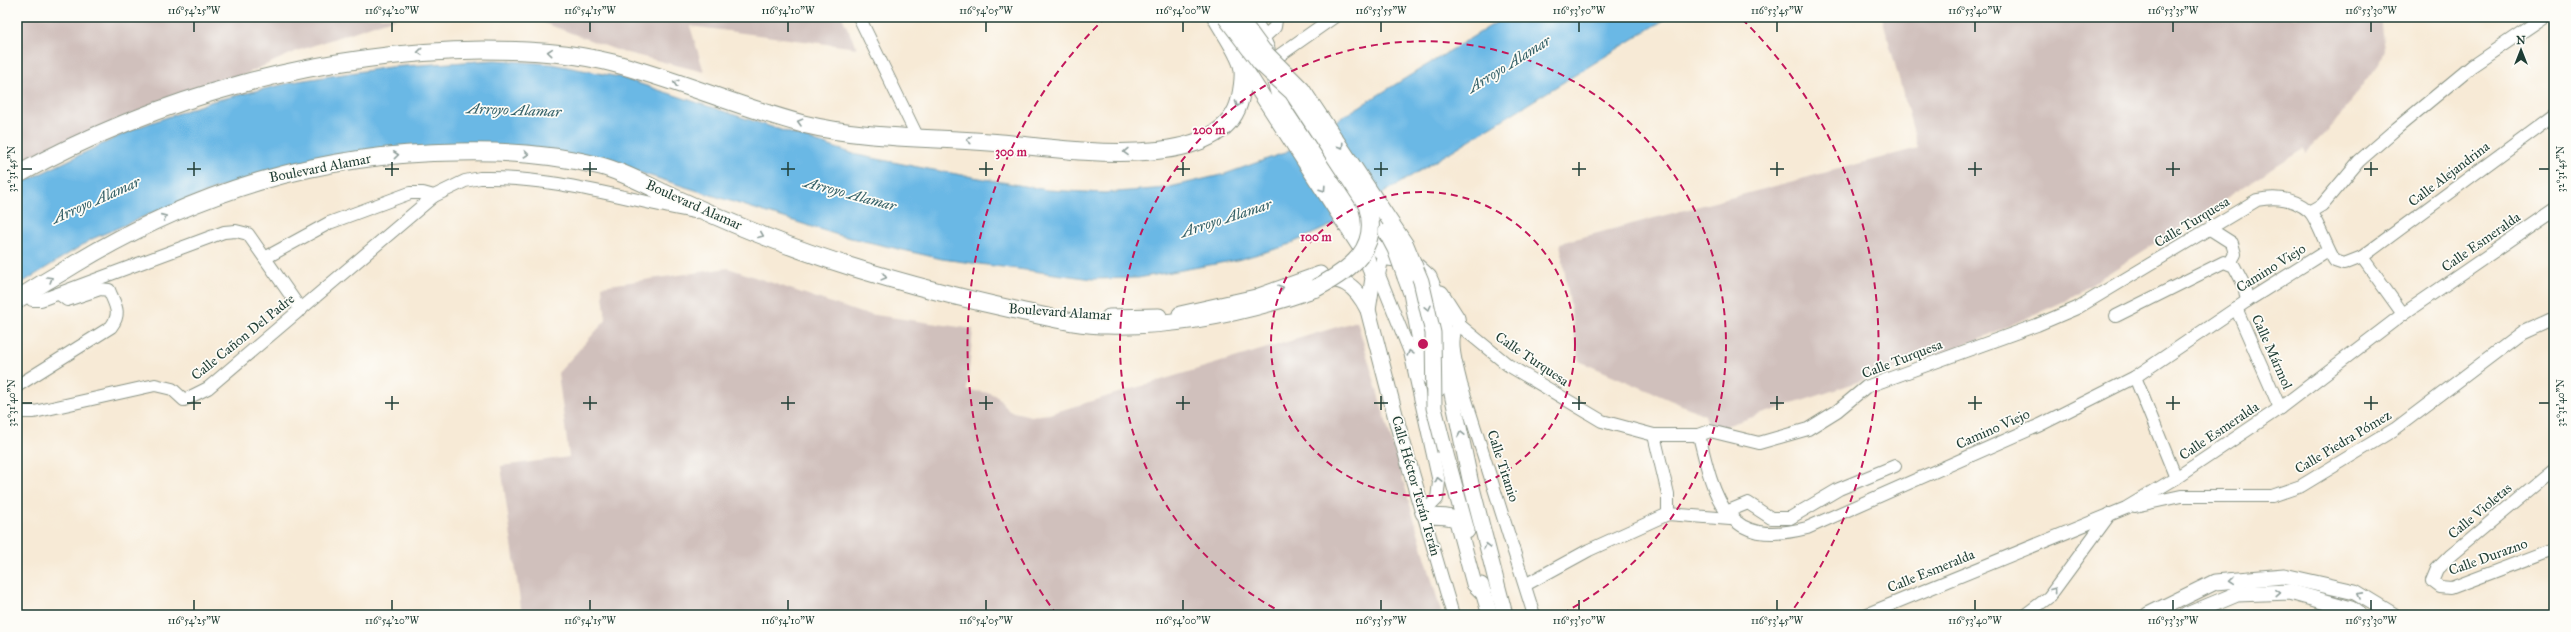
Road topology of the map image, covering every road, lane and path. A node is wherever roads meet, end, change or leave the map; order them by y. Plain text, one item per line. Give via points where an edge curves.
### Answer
1 (859, 17) edge
2 (1216, 17) edge
3 (1226, 17) edge
4 (1239, 17) edge
5 (1253, 17) edge
6 (1334, 17) edge
7 (2544, 17) edge
8 (1276, 20) dead end
9 (1264, 42) junction
10 (1288, 48) junction
11 (1270, 62) junction
12 (1243, 66) junction
13 (2554, 115) edge
14 (1291, 131) junction
15 (918, 138) junction
16 (17, 175) edge
17 (434, 196) junction
18 (1368, 205) junction
19 (2554, 210) edge
20 (2310, 212) junction
21 (716, 216) junction
22 (1356, 226) junction
23 (2210, 229) junction
24 (1358, 243) junction
25 (2328, 250) junction
26 (1383, 255) junction
27 (2362, 257) junction
28 (265, 258) junction
29 (2230, 263) junction
30 (1372, 273) junction
31 (1313, 283) junction
32 (59, 294) junction
33 (22, 296) edge
34 (2247, 301) junction
35 (2236, 308) junction
36 (1440, 309) junction
37 (301, 310) junction
38 (1368, 310) junction
39 (2403, 314) junction
40 (2116, 316) dead end
41 (2554, 318) edge
42 (1458, 324) junction
43 (2135, 377) junction
44 (17, 386) edge
45 (2280, 408) junction
46 (17, 412) edge
47 (1456, 412) junction
48 (1654, 435) junction
49 (1699, 435) junction
50 (1895, 466) dead end
51 (2554, 469) edge
52 (2176, 478) junction
53 (2126, 508) junction
54 (1423, 513) junction
55 (1668, 514) junction
56 (2110, 514) junction
57 (1728, 516) junction
58 (2554, 549) edge
59 (2432, 581) joint
60 (1525, 585) junction
61 (1484, 594) junction
62 (1453, 615) edge
63 (1490, 615) edge
64 (1505, 615) edge
65 (1534, 615) edge
66 (1865, 615) edge
67 (2025, 615) edge
68 (2148, 615) edge
69 (2187, 615) edge
70 (2359, 615) edge
71 (2393, 615) edge

1 - 15 street
2 - 12 highway
3 - 18 highway, bridge via 1261,63 1293,92
4 -> 61 main road, bridge via 1263,50 1302,89 1406,245 1421,281 1433,332 1434,408
5 - 9 main road
6 - 10 street
7 - 20 street via 2472,66 2397,128 2359,161 2322,205
8 - 9 street via 1275,27
9 - 10 street
9 - 11 main road
10 - 11 street
11 - 14 main road
12 - 14 main road
12 -> 15 highway via 1243,87 1239,106 1226,125 1202,141 1144,152 1087,152
13 - 27 street, Calle Alejandrina
14 - 22 main road
15 -> 16 highway via 838,131 802,123 611,63 552,52 429,51 363,58 293,71 210,92 124,123 55,154
17 - 21 street, Calle Cañon Del Padre via 465,181 493,178 597,190 634,201
17 - 28 street via 410,193 329,223
17 - 37 street, Calle Cañon Del Padre
18 - 31 highway, Boulevard Alamar, bridge via 1371,216 1370,233 1361,255 1340,276
18 - 47 main road, bridge via 1395,249 1411,293 1426,373
19 - 39 street, Calle Esmeralda
20 - 23 street, Calle Turquesa via 2283,197 2270,197 2257,200
20 - 25 street
21 -> 31 highway, Boulevard Alamar via 839,264 980,303 1054,319 1104,326 1154,325 1220,316 1258,307
33 -> 21 highway, Boulevard Alamar via 121,236 208,198 265,178 320,165 376,157 429,152 479,152 526,153 570,160 623,173
22 - 24 main road
22 - 26 main road
23 - 29 street via 2232,243 2235,254
23 - 49 street, Calle Turquesa via 2077,308 2037,325 1866,386 1837,411 1808,429 1759,443 1710,431
24 - 30 main road
24 - 31 main road via 1342,263
25 - 27 street, Calle Alejandrina via 2335,261 2344,264
25 - 34 street, Camino Viejo
26 - 30 main road
26 - 36 main road via 1411,262 1422,270 1429,277
26 - 42 main road via 1388,252 1401,253 1427,266 1433,272
54 -> 26 street via 1437,499 1439,482 1410,352 1379,275
27 - 39 street
28 - 32 street via 248,234 224,232
28 - 37 street
29 - 34 street via 2244,285
29 - 40 street via 2218,265
30 - 38 main road, Calle Héctor Terán Terán
31 - 38 main road, Calle Héctor Terán Terán via 1331,278 1351,286 1360,294
32 - 33 street via 32,300
32 - 44 street via 67,300 100,289 109,290 118,311 116,320 111,327
34 - 35 street, Camino Viejo
35 - 43 street, Camino Viejo
35 - 45 street, Calle Mármol
36 - 42 street, Calle Turquesa
36 - 47 main road via 1447,370
37 - 46 street, Calle Cañon Del Padre via 208,388 184,400 172,389 155,385 34,412
38 - 54 main road, Calle Héctor Terán Terán
39 - 45 street, Calle Esmeralda
41 - 53 street, Calle Piedra Pómez via 2523,332 2395,429 2301,486 2272,496 2182,496
42 - 48 street, Calle Turquesa via 1508,364 1577,407 1602,420
42 - 60 street, Calle Titanio via 1454,332 1454,349 1461,384
43 - 52 street
43 - 57 street, Camino Viejo via 2040,425 1807,528 1785,534 1761,533 1744,529
45 - 52 street, Calle Esmeralda
64 -> 47 main road via 1471,484
48 - 49 street, Calle Turquesa
48 - 55 street via 1668,494
49 - 57 street via 1705,460
50 - 57 street via 1839,489 1790,518 1771,518 1748,503
51 - 59 street, Calle Violetas via 2451,556 2437,569
52 - 53 street, Calle Esmeralda
53 - 56 street, Calle Esmeralda
54 - 61 main road via 1457,521 1474,584
54 - 62 street, Calle Héctor Terán Terán
55 - 57 street
55 - 60 street via 1589,550
56 - 66 street, Calle Esmeralda
67 -> 56 street via 2049,597
58 - 59 street, Calle Durazno via 2451,588 2440,587
60 - 65 street, Calle Titanio
61 - 63 main road
71 -> 68 main road via 2355,592 2284,576 2215,582
69 -> 70 main road via 2236,594 2290,592 2351,609

